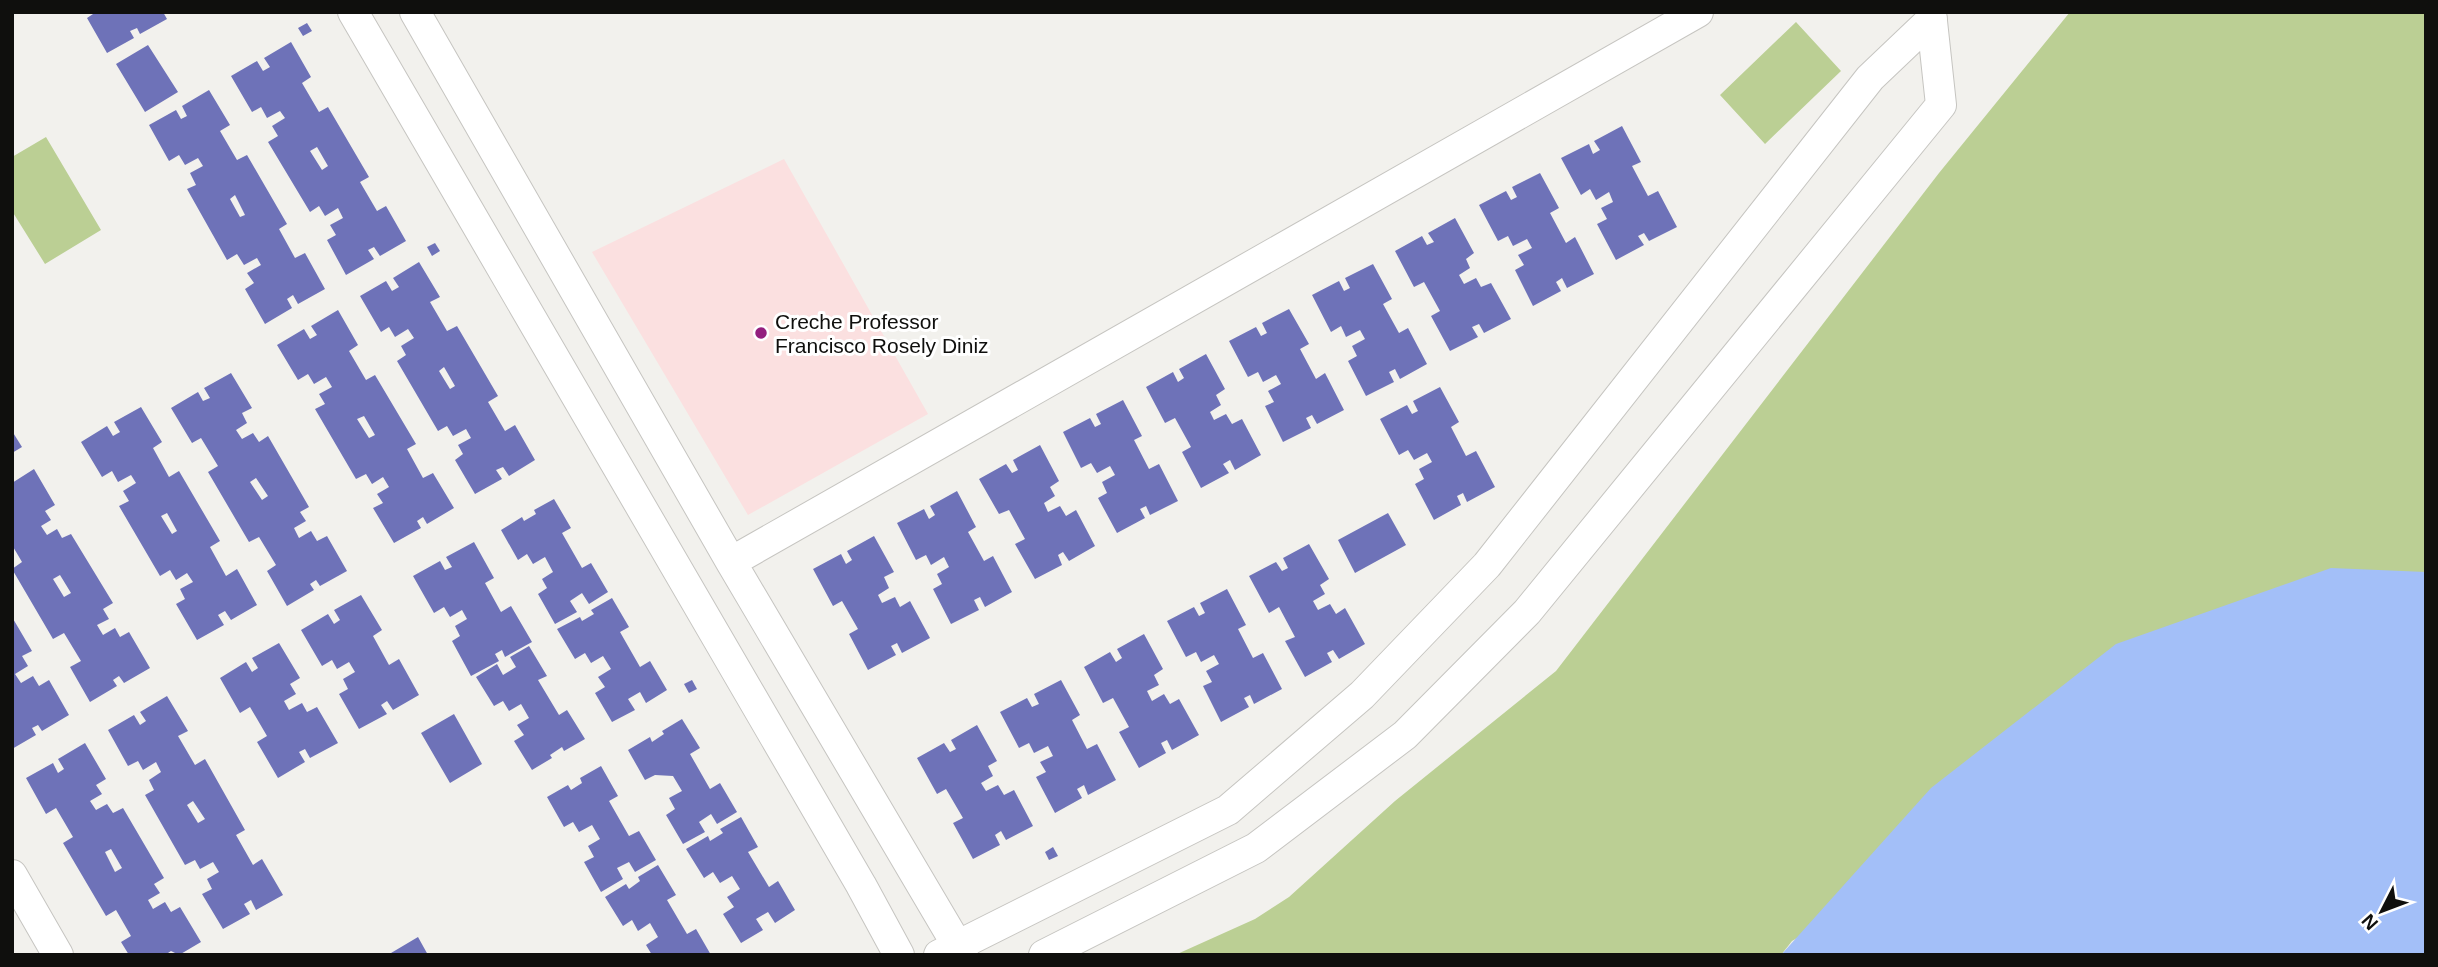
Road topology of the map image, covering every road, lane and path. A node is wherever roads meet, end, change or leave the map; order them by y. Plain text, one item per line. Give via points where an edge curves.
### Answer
1 (353, 12) edge
2 (415, 12) edge
3 (1699, 12) edge
4 (1932, 16) edge
5 (731, 562) junction
6 (1228, 810) junction
7 (1256, 848) junction
8 (12, 875) edge
9 (953, 952) edge
10 (58, 955) edge
11 (898, 955) edge
12 (1044, 955) edge

1 - 11 street
2 - 5 street
3 - 5 street
4 - 6 street via 1870,78 1487,565 1362,695
4 - 7 street via 1941,105 1527,612 1405,734
5 - 9 street
6 - 7 street
6 - 9 street
7 - 12 street
8 - 10 street

